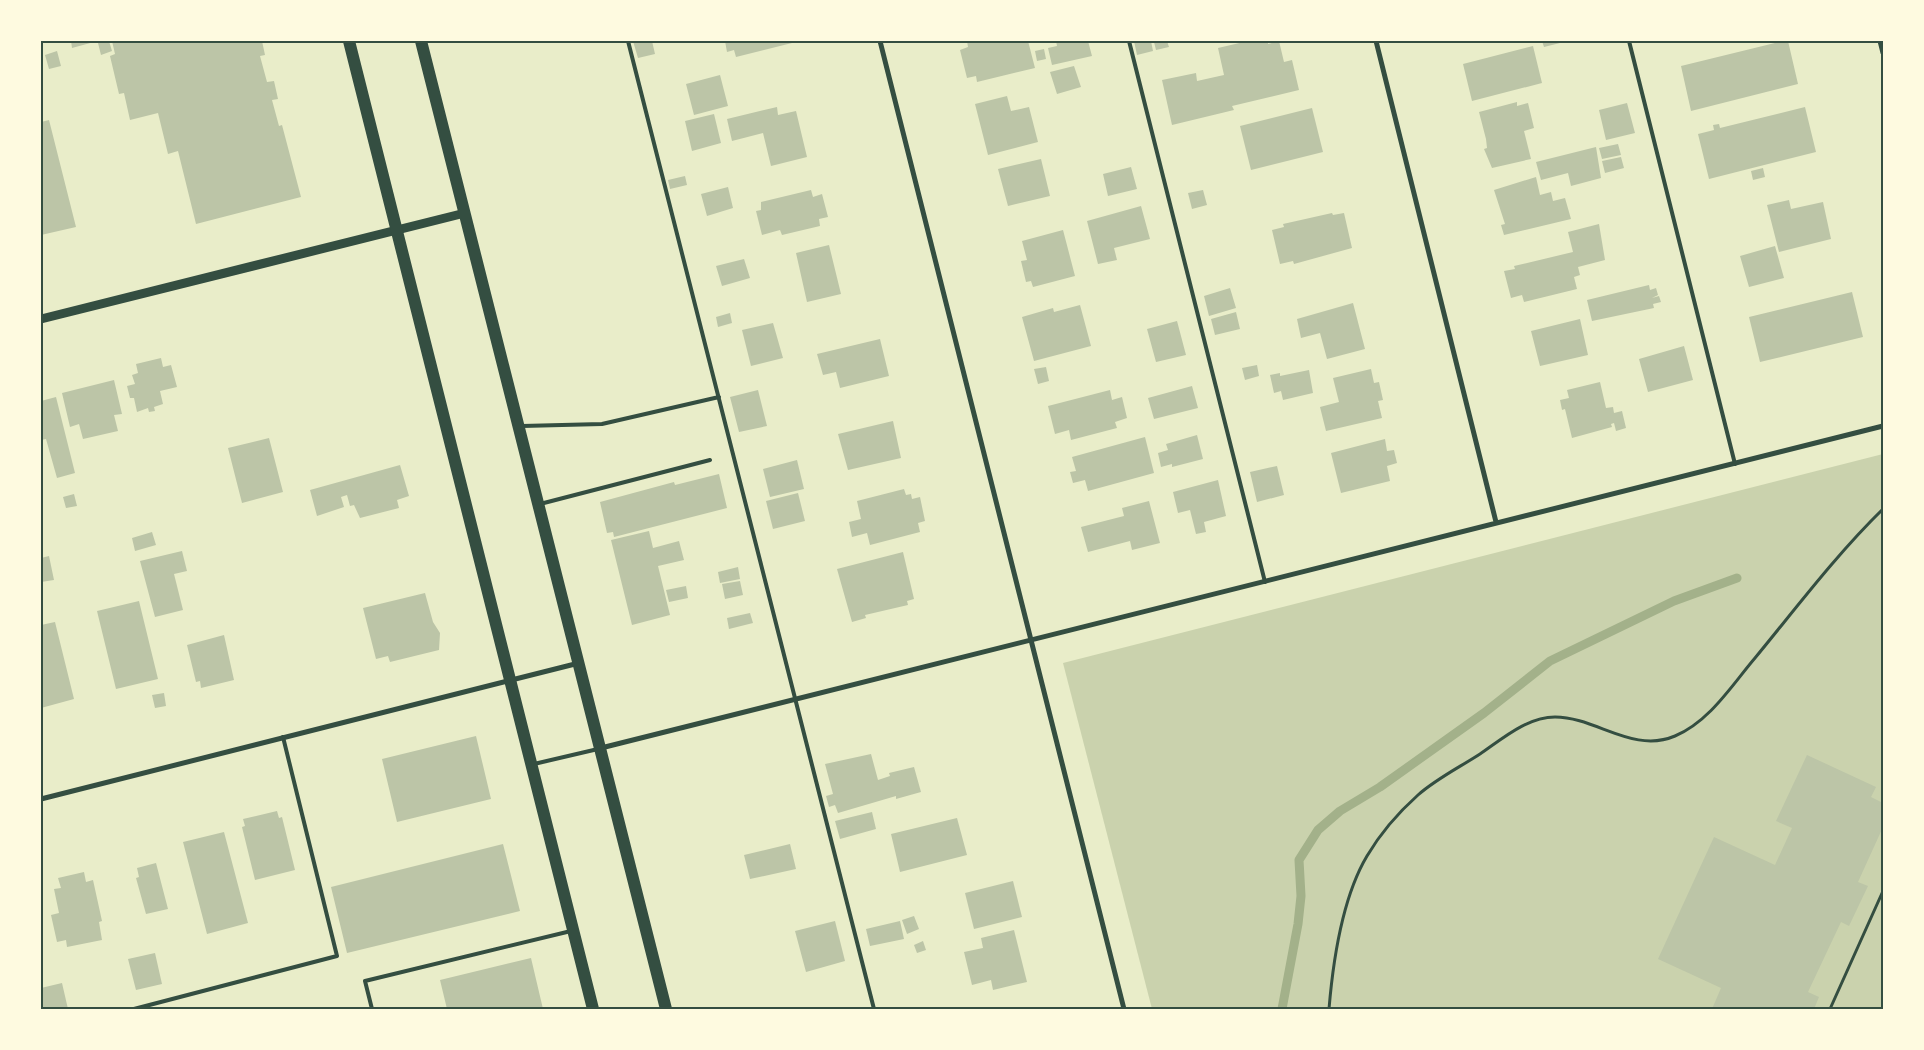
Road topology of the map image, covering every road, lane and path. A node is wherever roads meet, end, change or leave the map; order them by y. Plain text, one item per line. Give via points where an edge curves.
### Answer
1 (349, 41) edge
2 (421, 41) edge
3 (628, 41) edge
4 (880, 41) edge
5 (1129, 41) edge
6 (1376, 41) edge
7 (1629, 41) edge
8 (1880, 41) edge
9 (1883, 53) edge
10 (465, 213) junction
11 (397, 230) junction
12 (41, 319) edge
13 (719, 397) junction
14 (518, 426) junction
15 (1883, 426) edge
16 (710, 460) dead end
17 (1734, 464) junction
18 (538, 505) junction
19 (1883, 509) edge
20 (1496, 522) junction
21 (1265, 582) junction
22 (1031, 640) junction
23 (579, 663) junction
24 (510, 680) junction
25 (796, 698) junction
26 (283, 737) junction
27 (601, 748) junction
28 (532, 765) junction
29 (41, 798) edge
30 (1883, 891) edge
31 (573, 930) junction
32 (134, 1009) edge
33 (372, 1009) edge
34 (594, 1009) edge
35 (666, 1009) edge
36 (874, 1009) edge
37 (1124, 1009) edge
38 (1329, 1009) edge
39 (1830, 1009) edge

1 - 11 main road
2 - 10 main road
3 - 13 lane
4 - 22 street
5 - 21 lane
6 - 20 street
7 - 17 lane
8 - 9 street
10 - 11 street
10 - 14 main road
11 - 12 street
11 - 24 main road
13 - 14 lane via 602,424
13 - 25 lane
14 - 18 main road
15 - 17 street
16 - 18 lane
17 - 20 street
18 - 23 main road
19 - 38 path via 1818,580 1709,713 1676,736 1641,741 1621,737 1586,721 1552,717 1520,728 1419,794 1372,848 1354,881 1341,929
20 - 21 street
21 - 22 street
22 - 25 street
22 - 37 street
23 - 24 street
23 - 27 main road
24 - 26 street
24 - 28 main road
25 - 27 street
25 - 36 lane
26 - 29 street
26 - 32 lane via 337,956
27 - 28 lane
27 - 35 main road
28 - 31 main road
30 - 39 path
31 - 33 lane via 365,981
31 - 34 main road

